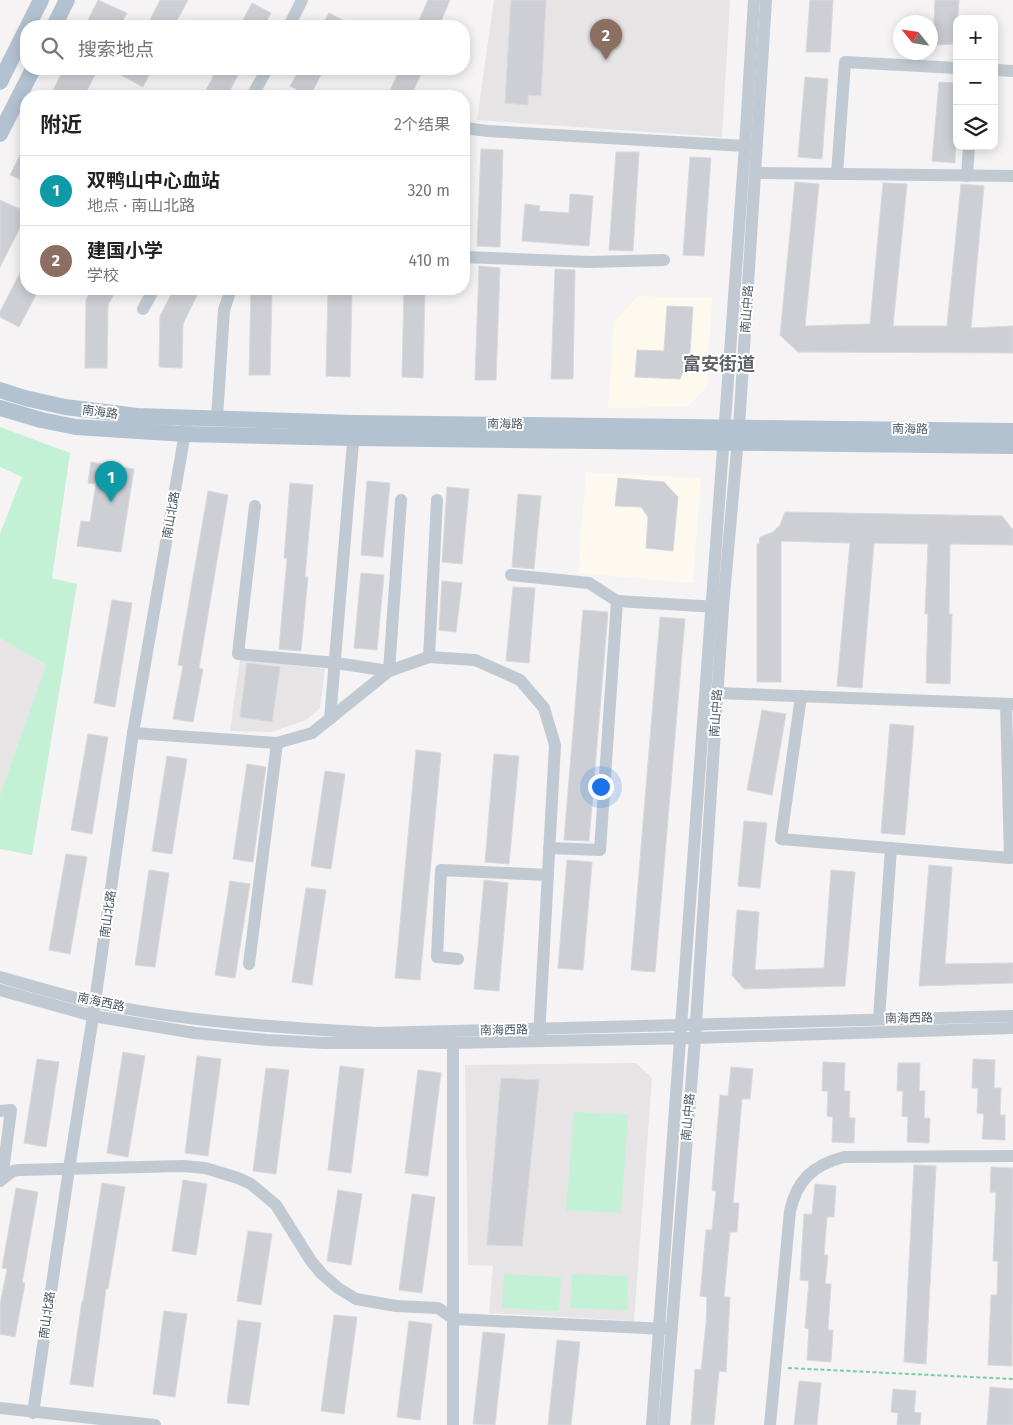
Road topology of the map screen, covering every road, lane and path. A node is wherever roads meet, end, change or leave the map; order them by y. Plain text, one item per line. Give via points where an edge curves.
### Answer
1 (41, 0) edge
2 (67, 0) edge
3 (302, 0) edge
4 (754, 0) edge
5 (766, 0) edge
6 (31, 20) edge
7 (57, 20) edge
8 (292, 20) edge
9 (20, 42) edge
10 (953, 68) edge
11 (998, 70) edge
12 (1013, 71) edge
13 (30, 75) edge
14 (264, 75) edge
15 (0, 82) edge
16 (22, 90) edge
17 (255, 90) edge
18 (20, 95) edge
19 (470, 129) edge
20 (0, 134) edge
21 (745, 146) junction
22 (969, 150) edge
23 (756, 174) junction
24 (837, 174) junction
25 (967, 176) junction
26 (1013, 176) edge
27 (470, 257) edge
28 (664, 260) dead end
29 (151, 295) edge
30 (228, 295) edge
31 (143, 309) dead end
32 (0, 390) edge
33 (0, 408) edge
34 (188, 417) junction
35 (217, 418) junction
36 (354, 430) junction
37 (1013, 431) edge
38 (185, 434) junction
39 (731, 435) junction
40 (1013, 446) edge
41 (401, 500) dead end
42 (437, 500) dead end
43 (255, 506) dead end
44 (511, 575) dead end
45 (617, 601) junction
46 (717, 607) junction
47 (429, 657) junction
48 (336, 663) junction
49 (389, 671) junction
50 (718, 694) junction
51 (800, 696) junction
52 (1010, 704) edge
53 (330, 719) junction
54 (133, 734) junction
55 (277, 743) junction
56 (549, 848) junction
57 (891, 848) junction
58 (548, 875) junction
59 (458, 959) dead end
60 (249, 964) dead end
61 (0, 977) edge
62 (0, 990) edge
63 (95, 1003) junction
64 (94, 1016) junction
65 (1013, 1016) edge
66 (879, 1019) junction
67 (696, 1023) junction
68 (682, 1024) junction
69 (1013, 1028) edge
70 (539, 1035) junction
71 (681, 1038) junction
72 (695, 1038) junction
73 (452, 1043) junction
74 (0, 1110) edge
75 (1013, 1156) edge
76 (69, 1169) junction
77 (1, 1180) edge
78 (454, 1318) junction
79 (665, 1329) junction
80 (775, 1368) junction
81 (1013, 1379) edge
82 (0, 1408) edge
83 (33, 1412) junction
84 (155, 1425) edge
85 (453, 1425) edge
86 (652, 1425) edge
87 (664, 1425) edge
88 (770, 1425) edge

1 - 6 main road
2 - 7 main road
3 - 8 street
4 - 21 street, 南山中路
5 - 23 street, 南山中路
9 - 15 main road
10 - 24 street via 845,62
11 - 12 street
13 - 16 main road
14 - 17 street
18 - 20 main road
19 - 21 street
21 - 39 street, 南山中路
22 - 25 street
23 - 24 street
23 - 39 street, 南山中路
24 - 25 street
25 - 26 street
27 - 28 street via 589,262
29 - 31 street
30 - 35 street via 224,310
32 - 34 main road, 南海路 via 101,413
33 - 38 main road, 南海路 via 76,426
34 - 35 main road, 南海路
34 - 38 street, 南山北路
35 - 36 main road, 南海路
36 - 38 main road, 南海路
36 - 39 main road, 南海路
36 - 48 street
37 - 39 main road, 南海路
38 - 54 street, 南山北路
39 - 40 main road, 南海路
39 - 46 street, 南山中路
41 - 49 street
42 - 47 street
43 - 48 street via 238,654
44 - 45 street via 589,582
45 - 46 street
45 - 56 street via 600,850
46 - 50 street, 南山中路
46 - 68 street, 南山中路
47 - 49 street
47 - 56 street via 475,660 520,680 544,708 555,745
48 - 49 street
48 - 53 street
49 - 53 street
50 - 51 street
50 - 67 street, 南山中路
51 - 52 street
51 - 57 street via 781,840
52 - 57 street via 1010,858
53 - 55 street via 312,733
54 - 55 street
54 - 63 street, 南山北路
55 - 60 street
56 - 58 street
57 - 66 street
58 - 59 street via 441,870 437,957
58 - 70 street
61 - 63 street, 南海西路
62 - 64 street, 南海西路
63 - 64 street, 南山北路
63 - 70 street, 南海西路 via 276,1028
64 - 73 street, 南海西路 via 195,1033 266,1040 351,1044
64 - 76 street, 南山北路
65 - 66 street, 南海西路
66 - 67 street, 南海西路
67 - 68 street, 南海西路
67 - 72 street, 南山中路
68 - 70 street, 南海西路
68 - 71 street, 南山中路
69 - 72 street, 南海西路
70 - 71 street, 南海西路
70 - 73 street, 南海西路
71 - 72 street, 南海西路
71 - 79 street, 南山中路
72 - 79 street, 南山中路
73 - 78 street
74 - 77 street via 11,1110
75 - 80 street via 844,1157 828,1161 812,1172 800,1183 790,1211
76 - 77 street via 19,1170
76 - 78 street via 183,1166 205,1168 238,1178 251,1184 276,1205 311,1261 338,1288 356,1299 438,1308
76 - 83 street, 南山北路
78 - 79 street
78 - 85 street
79 - 86 street, 南山中路
79 - 87 street, 南山中路
80 - 81 path
80 - 88 street
82 - 83 street
83 - 84 street

